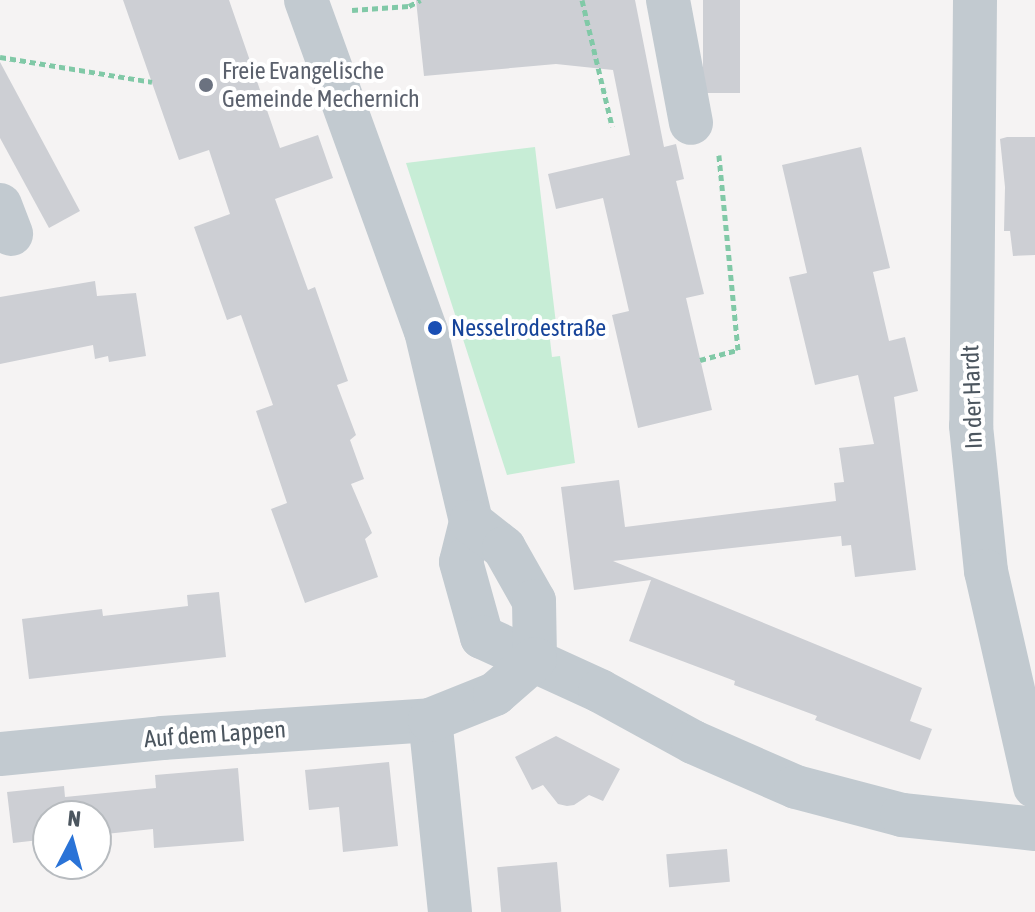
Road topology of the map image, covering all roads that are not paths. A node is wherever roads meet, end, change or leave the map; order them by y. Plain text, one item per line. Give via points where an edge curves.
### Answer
1 (668, 0) edge
2 (975, 0) edge
3 (309, 8) edge
4 (705, 137) road end
5 (535, 659) junction
6 (430, 720) junction
7 (0, 754) edge
8 (1035, 787) edge
9 (1035, 829) edge
10 (450, 912) edge

1 - 4 street
2 - 8 street, In der Hardt via 971,426 986,571
3 - 5 street via 426,331 471,522 461,562 482,637
5 - 6 street, Auf dem Lappen via 495,694
5 - 9 street via 693,742 796,787 902,815
6 - 7 street, Auf dem Lappen
6 - 10 street

